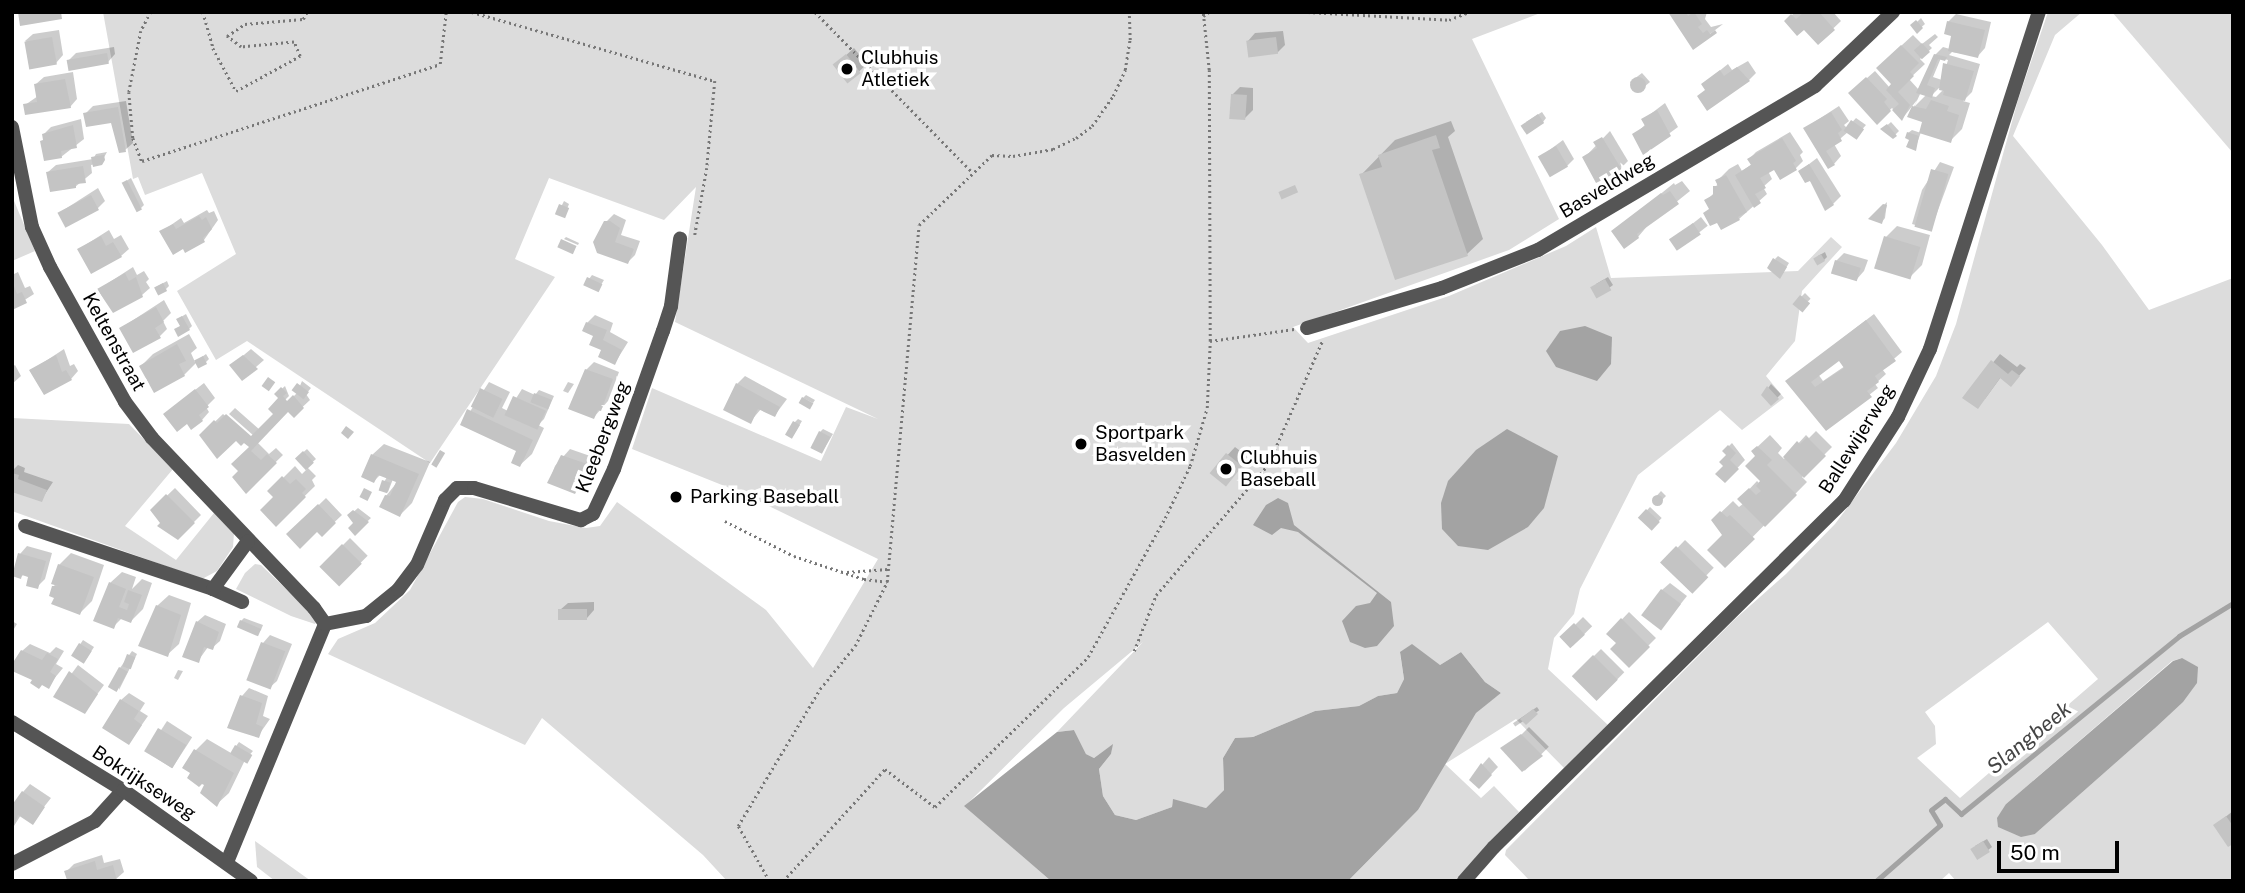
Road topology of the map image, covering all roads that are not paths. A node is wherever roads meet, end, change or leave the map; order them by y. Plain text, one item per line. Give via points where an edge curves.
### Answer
1 (1893, 12) edge
2 (2039, 12) edge
3 (12, 127) edge
4 (687, 243) road end
5 (1307, 328) road end
6 (24, 526) dead end
7 (248, 541) junction
8 (213, 589) junction
9 (242, 602) dead end
10 (326, 624) junction
11 (12, 722) edge
12 (123, 790) junction
13 (227, 862) junction
14 (12, 864) edge
15 (251, 881) edge
16 (1464, 881) edge

1 - 5 street, Basveldweg via 1815,86 1538,250 1443,288
2 - 16 street, Ballewijerweg via 1930,349 1898,417 1844,501
3 - 7 street, Keltenstraat via 32,227 125,402 152,439
4 - 10 street, Kleebergweg via 663,331 614,469 593,514 581,520 474,488 457,488 445,500 417,565 398,590 366,616
6 - 8 street
7 - 8 street
7 - 10 street, Keltenstraat
8 - 9 street
10 - 13 street
11 - 12 street, Bokrijkseweg
12 - 13 street, Bokrijkseweg
12 - 14 street via 95,821
13 - 15 street, Bokrijkseweg

